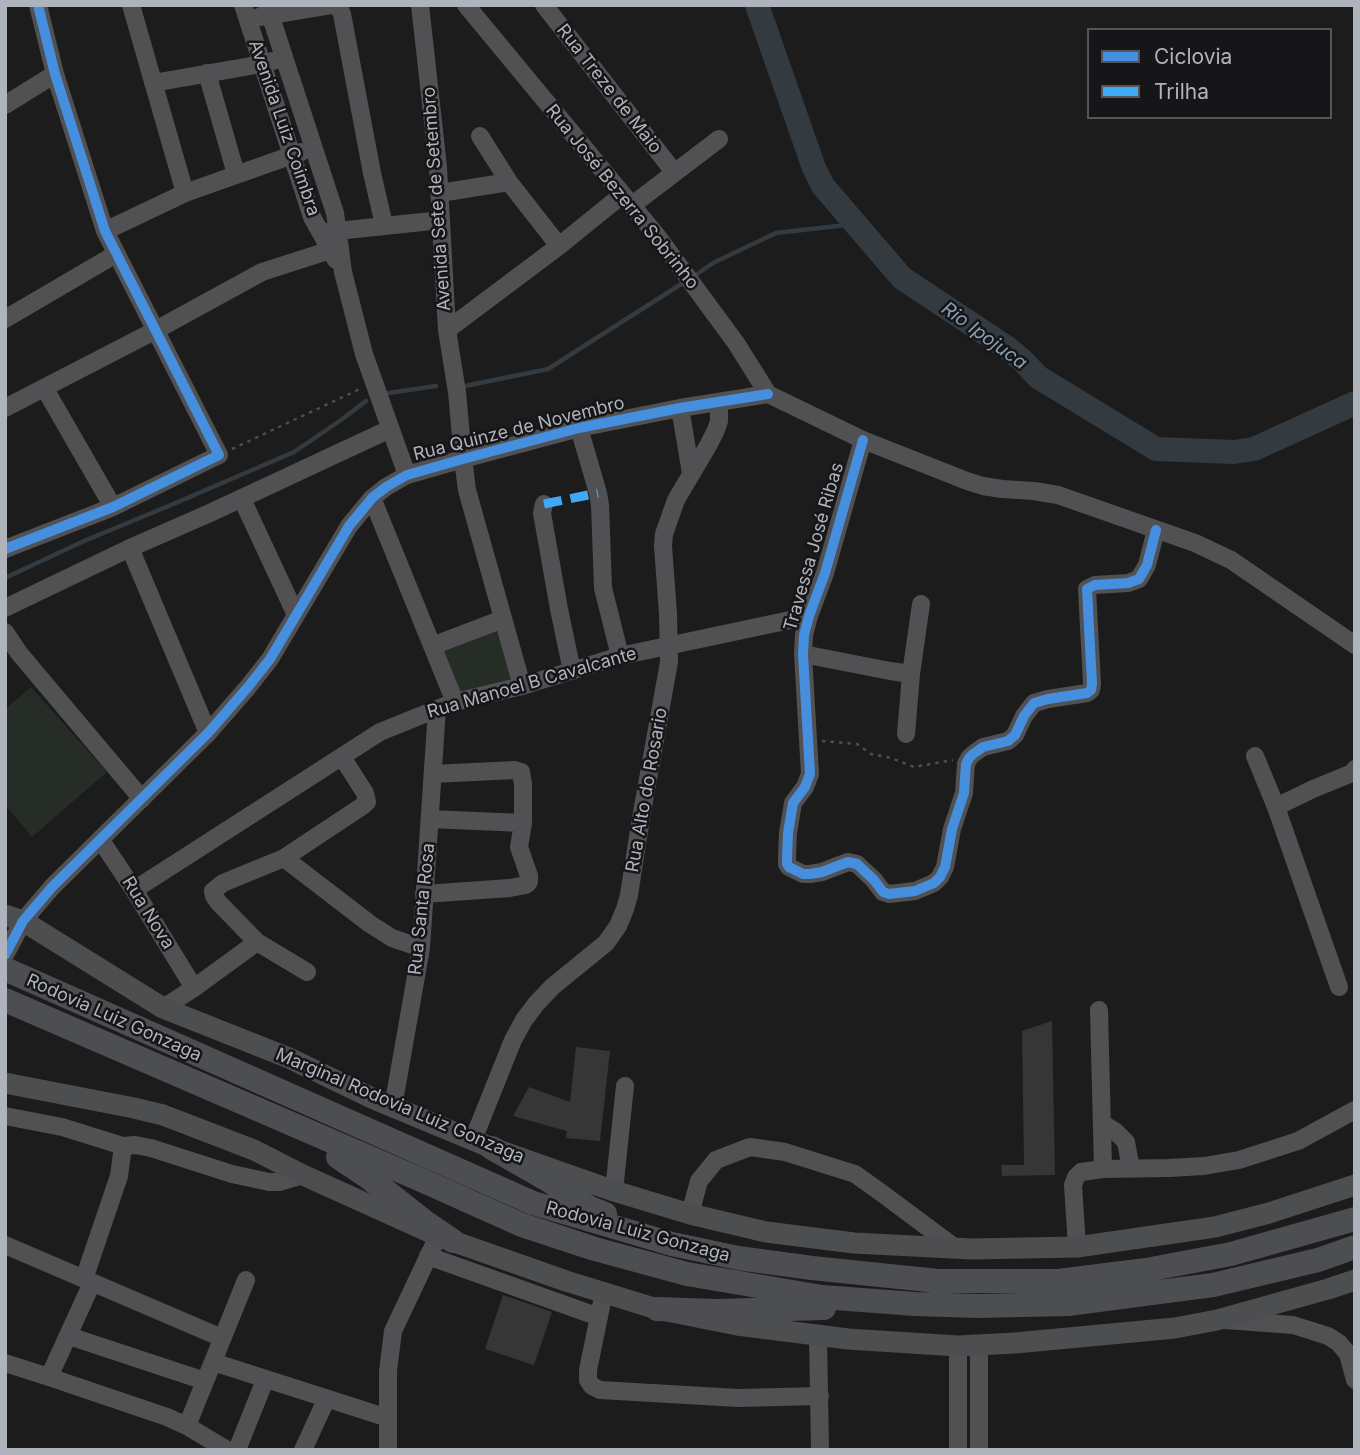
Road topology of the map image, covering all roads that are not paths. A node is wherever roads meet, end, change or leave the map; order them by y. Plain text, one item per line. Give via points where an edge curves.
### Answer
1 (38, 5) edge
2 (131, 5) edge
3 (332, 5) edge
4 (421, 5) edge
5 (466, 5) edge
6 (544, 5) edge
7 (268, 10) edge
8 (245, 12) edge
9 (283, 57) junction
10 (262, 64) junction
11 (207, 73) junction
12 (55, 74) junction
13 (153, 83) junction
14 (5, 105) edge
15 (480, 136) dead end
16 (719, 139) dead end
17 (314, 147) junction
18 (293, 155) junction
19 (674, 172) junction
20 (236, 174) junction
21 (509, 181) junction
22 (186, 193) junction
23 (440, 193) junction
24 (627, 201) junction
25 (441, 220) junction
26 (384, 226) junction
27 (105, 231) junction
28 (332, 240) junction
29 (558, 246) junction
30 (116, 254) junction
31 (5, 319) edge
32 (156, 330) junction
33 (447, 330) junction
34 (45, 389) junction
35 (768, 394) junction
36 (719, 402) junction
37 (5, 408) edge
38 (680, 408) junction
39 (579, 428) junction
40 (390, 429) junction
41 (863, 440) junction
42 (463, 459) junction
43 (691, 473) junction
44 (407, 475) junction
45 (372, 498) junction
46 (242, 499) junction
47 (544, 504) dead end
48 (113, 507) junction
49 (1156, 530) junction
50 (130, 548) junction
51 (5, 549) edge
52 (921, 604) dead end
53 (5, 608) edge
54 (296, 614) junction
55 (809, 616) junction
56 (503, 619) junction
57 (5, 632) edge
58 (669, 645) junction
59 (1355, 645) edge
60 (432, 646) junction
61 (803, 654) junction
62 (620, 656) junction
63 (572, 671) junction
64 (911, 674) junction
65 (522, 686) junction
66 (456, 702) junction
67 (437, 709) junction
68 (208, 733) junction
69 (906, 734) dead end
70 (1255, 756) dead end
71 (342, 757) junction
72 (433, 774) junction
73 (1354, 775) edge
74 (142, 799) junction
75 (1276, 807) junction
76 (430, 819) junction
77 (523, 823) junction
78 (100, 839) junction
79 (284, 858) junction
80 (134, 890) junction
81 (424, 894) junction
82 (14, 918) edge
83 (257, 942) junction
84 (421, 948) junction
85 (5, 955) edge
86 (5, 969) edge
87 (307, 972) dead end
88 (1339, 987) dead end
89 (194, 988) junction
90 (5, 1000) edge
91 (163, 1008) junction
92 (1099, 1010) dead end
93 (5, 1083) edge
94 (204, 1086) junction
95 (625, 1086) dead end
96 (393, 1107) junction
97 (1355, 1110) edge
98 (5, 1116) edge
99 (1102, 1123) junction
100 (482, 1144) junction
101 (116, 1145) junction
102 (1103, 1169) junction
103 (1131, 1169) junction
104 (303, 1175) junction
105 (1355, 1185) edge
106 (614, 1191) junction
107 (527, 1214) junction
108 (690, 1214) junction
109 (1355, 1219) edge
110 (445, 1238) junction
111 (5, 1246) edge
112 (954, 1247) junction
113 (1077, 1247) junction
114 (1355, 1247) edge
115 (428, 1256) junction
116 (812, 1268) junction
117 (246, 1280) dead end
118 (1355, 1280) edge
119 (88, 1281) junction
120 (604, 1292) junction
121 (978, 1306) junction
122 (657, 1309) junction
123 (599, 1317) junction
124 (1217, 1320) junction
125 (818, 1335) junction
126 (69, 1336) junction
127 (222, 1338) junction
128 (968, 1345) junction
129 (213, 1362) junction
130 (5, 1363) edge
131 (50, 1377) junction
132 (265, 1380) junction
133 (1355, 1380) edge
134 (205, 1381) junction
135 (820, 1396) junction
136 (326, 1400) junction
137 (388, 1418) junction
138 (187, 1426) junction
139 (227, 1450) edge
140 (237, 1450) edge
141 (303, 1450) edge
142 (388, 1450) edge
143 (820, 1450) edge
144 (958, 1450) edge
145 (979, 1450) edge

1 - 12 street
2 - 13 street
3 - 7 street
3 - 26 street via 342,14
4 - 23 street, Avenida Sete de Setembro
5 - 24 street, Rua José Bezerra Sobrinho
6 - 19 street, Rua Treze de Maio
7 - 8 street
7 - 9 street, Avenida Luiz Coimbra
8 - 10 street, Avenida Luiz Coimbra
9 - 10 street
9 - 17 street, Avenida Luiz Coimbra
10 - 11 street
10 - 18 street, Avenida Luiz Coimbra
11 - 13 street
11 - 20 street
12 - 14 street
12 - 27 street
13 - 22 street
15 - 21 street
16 - 19 street
17 - 18 street
17 - 28 street, Avenida Luiz Coimbra via 335,213
18 - 20 street
18 - 28 street, Avenida Luiz Coimbra via 312,217
19 - 24 street
20 - 22 street
21 - 23 street
21 - 29 street
22 - 27 street
23 - 25 street, Avenida Sete de Setembro
24 - 29 street
24 - 35 street, Rua José Bezerra Sobrinho via 736,343
25 - 26 street
25 - 33 street, Avenida Sete de Setembro
26 - 28 street
27 - 30 street
28 - 32 street
28 - 40 street
29 - 33 street
30 - 31 street
30 - 32 street
32 - 34 street
32 - 48 street via 219,455
33 - 42 street, Avenida Sete de Setembro
34 - 37 street
34 - 48 street
35 - 36 street, Rua Quinze de Novembro
35 - 41 street
36 - 38 street, Rua Quinze de Novembro
36 - 43 street, Rua Alto do Rosario via 716,430
38 - 39 street, Rua Quinze de Novembro
38 - 43 street
39 - 42 street, Rua Quinze de Novembro
39 - 62 street via 598,493 603,588
40 - 44 street
40 - 46 street
41 - 49 street via 975,484 1059,495
41 - 55 street, Travessa José Ribas
42 - 44 street, Rua Quinze de Novembro
42 - 56 street
43 - 58 street, Rua Alto do Rosario via 664,534
44 - 45 street, Rua Quinze de Novembro
45 - 54 street, Rua Quinze de Novembro via 349,526
45 - 60 street
46 - 50 street
46 - 54 street
47 - 63 street
48 - 51 street
49 - 59 street via 1231,560
49 - 61 street, Travessa José Ribas via 1139,579 1087,589 1091,690 1034,703 1008,741 983,747 969,758 945,867 934,883 915,891 883,892 857,864 848,862 810,874 787,864 793,803 810,774
50 - 53 street
50 - 68 street
52 - 64 street
54 - 68 street, Rua Quinze de Novembro via 270,659
55 - 58 street, Rua Manoel B Cavalcante
55 - 61 street, Travessa José Ribas
56 - 60 street
56 - 65 street
57 - 74 street
58 - 62 street, Rua Manoel B Cavalcante
58 - 100 street, Rua Alto do Rosario via 667,680 625,909 606,943 552,987 524,1020 513,1040
60 - 66 street
61 - 64 street, Travessa José Ribas
62 - 63 street, Rua Manoel B Cavalcante
63 - 65 street, Rua Manoel B Cavalcante
64 - 69 street
65 - 66 street, Rua Manoel B Cavalcante
66 - 67 street, Rua Manoel B Cavalcante
67 - 71 street, Rua Manoel B Cavalcante via 380,733
67 - 72 street, Rua Santa Rosa
68 - 74 street, Rua Quinze de Novembro
70 - 75 street
71 - 79 street via 367,802
71 - 80 street, Rua Manoel B Cavalcante
72 - 76 street, Rua Santa Rosa
72 - 77 street via 521,772
73 - 75 street
74 - 78 street, Rua Quinze de Novembro
75 - 88 street
76 - 77 street
76 - 81 street, Rua Santa Rosa
77 - 81 street via 520,847 529,876 526,885
78 - 80 street, Rua Nova
78 - 82 street, Rua Quinze de Novembro
79 - 83 street via 214,891 218,902
79 - 84 street via 370,924
80 - 89 street, Rua Nova
81 - 84 street, Rua Santa Rosa
82 - 85 street, Rua Quinze de Novembro
82 - 91 main road, Marginal Rodovia Luiz Gonzaga
83 - 87 street
83 - 89 street
84 - 96 street, Rua Santa Rosa
86 - 107 highway, Rodovia Luiz Gonzaga
89 - 91 street
90 - 94 highway, Rodovia Luiz Gonzaga
91 - 96 main road, Marginal Rodovia Luiz Gonzaga via 289,1058
92 - 99 street
93 - 104 main road via 163,1115 254,1150
94 - 107 highway, Rodovia Luiz Gonzaga
94 - 110 highway via 353,1166
95 - 106 street
96 - 100 main road, Marginal Rodovia Luiz Gonzaga
97 - 103 street via 1298,1141 1239,1160
98 - 101 street via 62,1127
99 - 102 street
99 - 103 street via 1126,1142
100 - 106 main road, Marginal Rodovia Luiz Gonzaga
100 - 116 highway via 614,1218
101 - 104 street via 150,1148 269,1182
101 - 119 street via 119,1176
102 - 103 street
102 - 113 street via 1082,1171 1073,1185
104 - 110 main road
105 - 113 main road, Marginal Rodovia Luiz Gonzaga via 1214,1227
106 - 108 main road, Marginal Rodovia Luiz Gonzaga
107 - 116 highway, Rodovia Luiz Gonzaga via 738,1258
107 - 121 highway, Rodovia Luiz Gonzaga via 595,1249 687,1274 822,1297
108 - 112 main road, Marginal Rodovia Luiz Gonzaga via 766,1232 854,1243
108 - 112 street via 699,1181 716,1160 750,1147 785,1152 855,1174
109 - 116 highway, Rodovia Luiz Gonzaga via 1231,1254 1058,1281 938,1281
110 - 115 street
110 - 120 main road
111 - 119 street
112 - 113 main road, Marginal Rodovia Luiz Gonzaga
114 - 121 highway, Rodovia Luiz Gonzaga via 1213,1284 1068,1304
115 - 123 street
115 - 137 street via 393,1331
117 - 127 street
118 - 124 main road
119 - 126 street
119 - 127 street
120 - 122 main road
120 - 123 street
121 - 122 highway via 931,1311
122 - 125 main road
123 - 135 street via 589,1380 600,1390 738,1398
124 - 128 main road via 1175,1328
124 - 133 street via 1293,1325 1328,1336 1348,1354
125 - 128 main road
125 - 135 street
126 - 131 street
126 - 134 street
127 - 129 street
128 - 144 street
128 - 145 street
129 - 132 street
129 - 134 street
130 - 131 street
131 - 138 street
132 - 136 street
132 - 140 street
134 - 138 street
135 - 143 street
136 - 137 street
136 - 141 street
137 - 142 street
138 - 139 street

